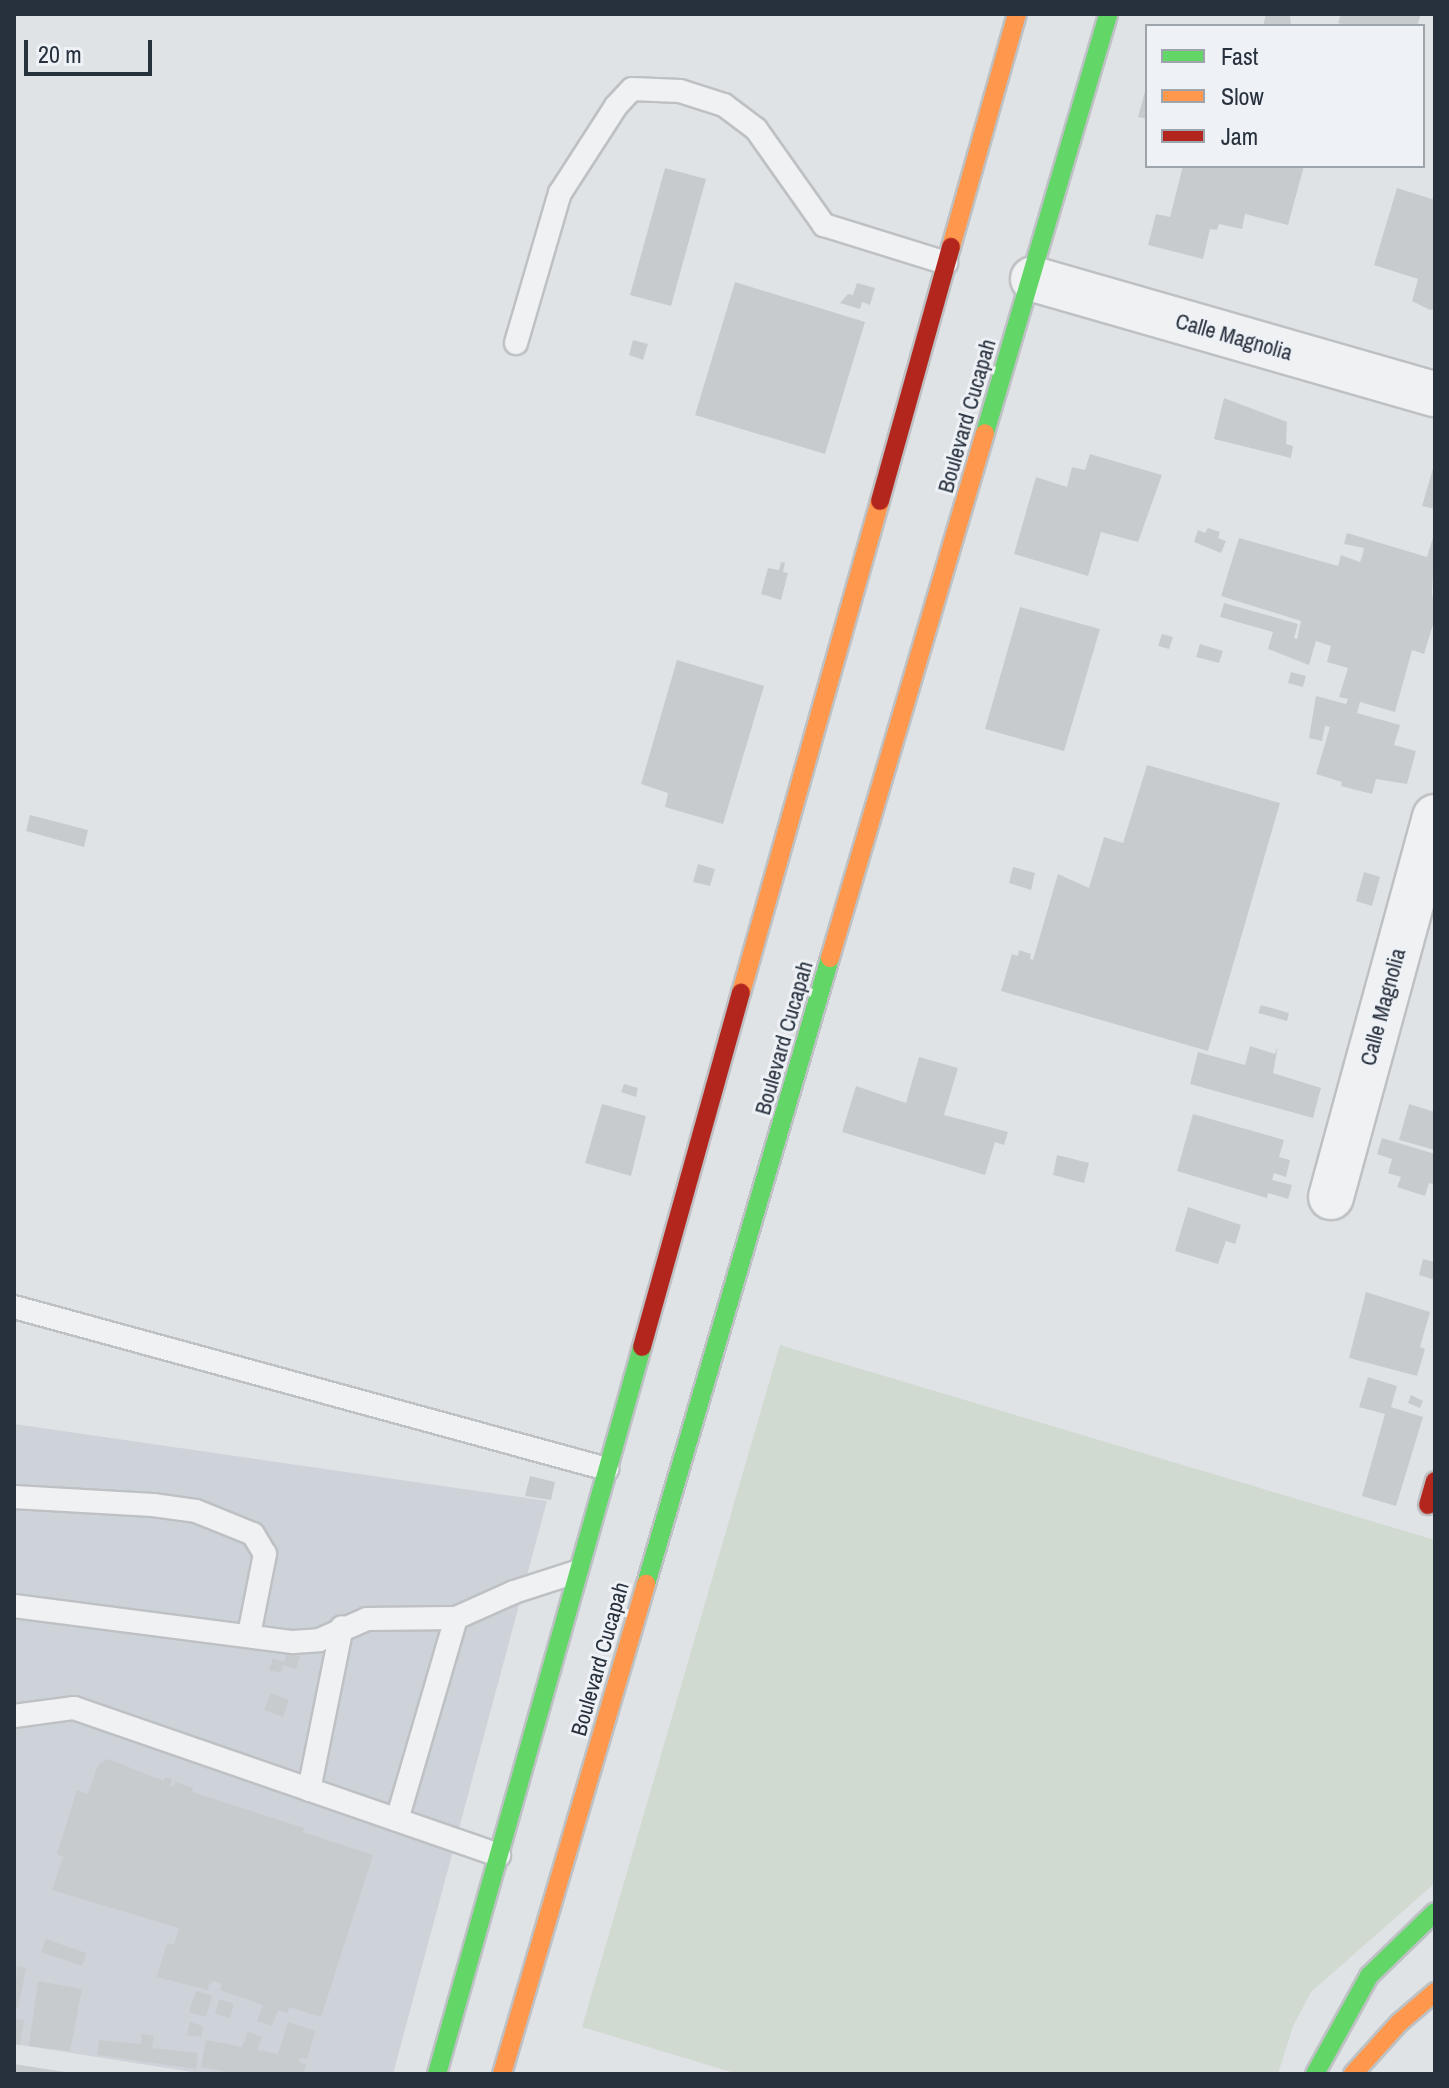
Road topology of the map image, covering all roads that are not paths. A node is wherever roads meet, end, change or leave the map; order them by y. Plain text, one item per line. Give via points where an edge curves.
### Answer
1 (1017, 14) edge
2 (1108, 14) edge
3 (946, 263) junction
4 (1033, 279) junction
5 (516, 343) dead end
6 (1435, 394) edge
7 (1435, 817) edge
8 (1331, 1197) dead end
9 (14, 1307) edge
10 (607, 1469) junction
11 (1435, 1481) edge
12 (14, 1497) edge
13 (1428, 1505) dead end
14 (576, 1572) junction
15 (14, 1606) edge
16 (456, 1618) junction
17 (342, 1627) junction
18 (249, 1635) junction
19 (14, 1716) edge
20 (309, 1790) junction
21 (397, 1820) junction
22 (499, 1855) junction
23 (1435, 1912) edge
24 (1435, 1992) edge
25 (437, 2074) edge
26 (502, 2074) edge
27 (1315, 2074) edge
28 (1353, 2074) edge

1 - 3 main road, Boulevard Cucapah
2 - 4 main road, Boulevard Cucapah
3 - 5 lane via 824,225 756,129 724,105 680,91 632,89 560,193
3 - 10 main road, Boulevard Cucapah
4 - 6 street, Calle Magnolia
4 - 26 main road, Boulevard Cucapah
7 - 8 street, Calle Magnolia
9 - 10 lane
10 - 14 main road, Boulevard Cucapah
11 - 13 main road
12 - 18 lane via 196,1511 253,1534 265,1554
14 - 16 lane
14 - 22 main road, Boulevard Cucapah
15 - 18 lane
16 - 17 lane via 367,1619
16 - 21 lane
17 - 18 lane via 319,1640
17 - 20 lane
19 - 20 lane via 74,1708
20 - 21 lane
21 - 22 lane
22 - 25 main road, Boulevard Cucapah
23 - 27 main road via 1369,1976
24 - 28 main road

